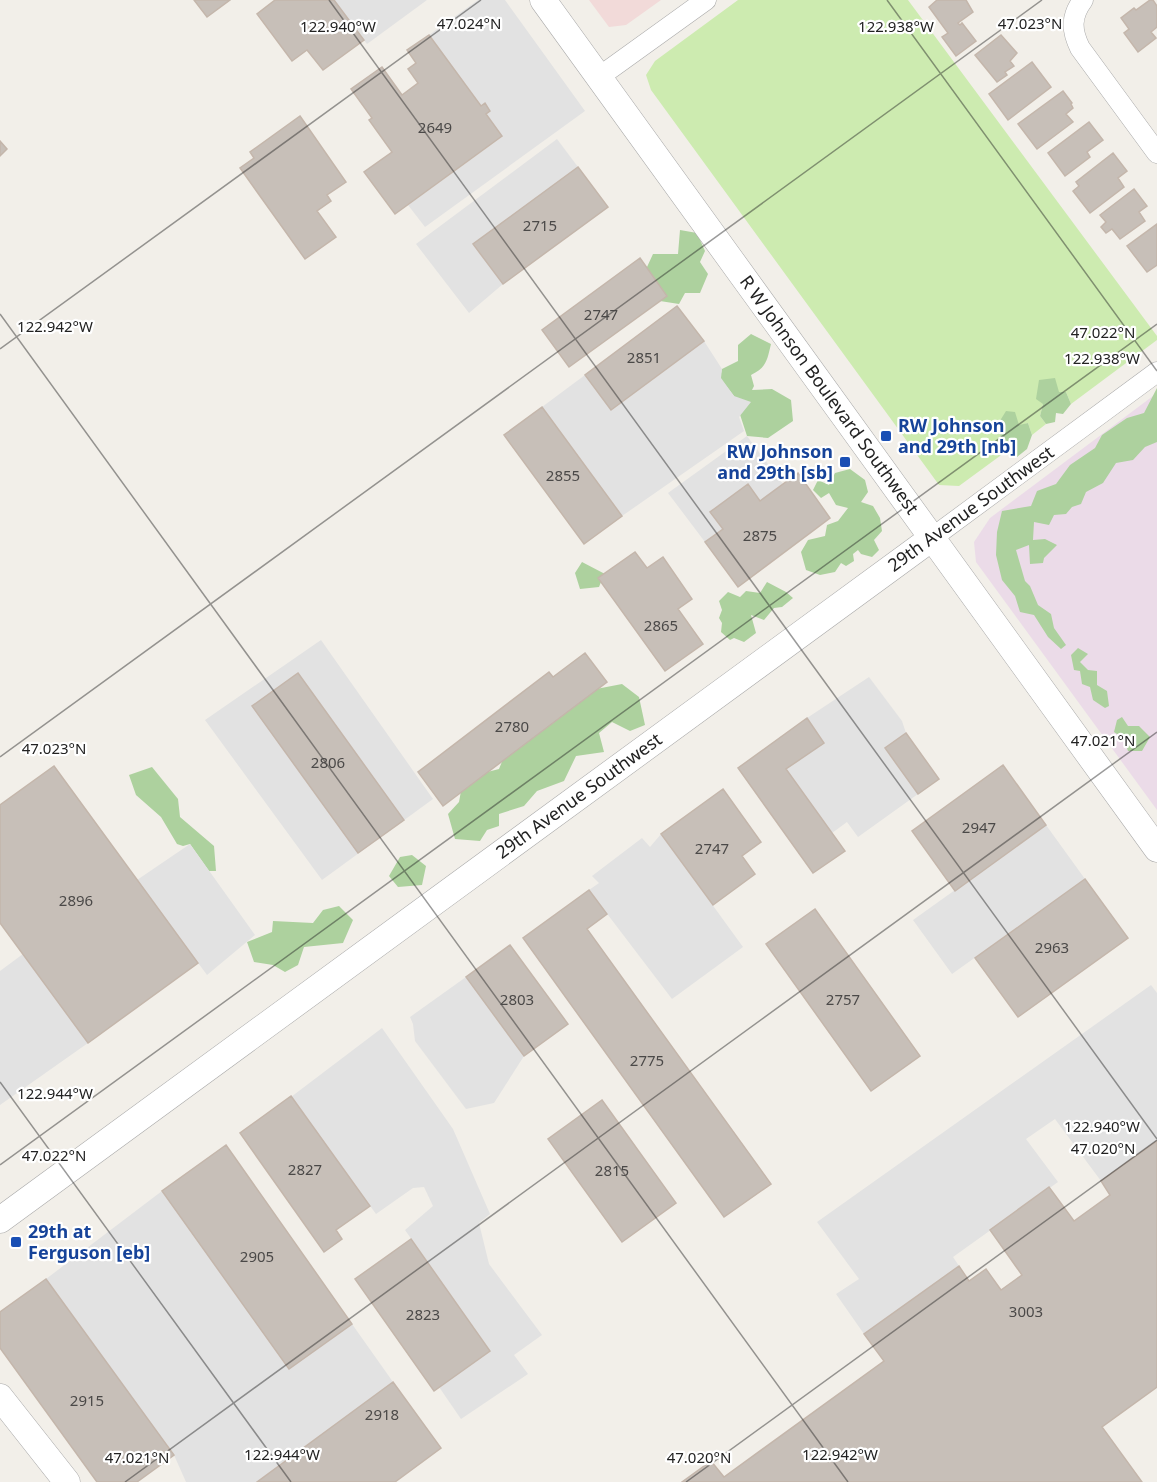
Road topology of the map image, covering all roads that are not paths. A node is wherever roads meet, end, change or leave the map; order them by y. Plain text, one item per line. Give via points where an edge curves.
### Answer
1 (543, 0) edge
2 (706, 0) edge
3 (1083, 0) edge
4 (599, 77) junction
5 (1157, 153) edge
6 (1157, 372) edge
7 (932, 538) junction
8 (1157, 849) edge
9 (0, 1220) edge
10 (0, 1397) edge
11 (67, 1482) edge

1 - 4 street, R W Johnson Boulevard Southwest
2 - 4 street
3 - 5 street via 1073,20 1080,48
4 - 7 street, R W Johnson Boulevard Southwest
6 - 7 street, 29th Avenue Southwest
7 - 8 street, R W Johnson Boulevard Southwest
7 - 9 street, 29th Avenue Southwest
10 - 11 street

